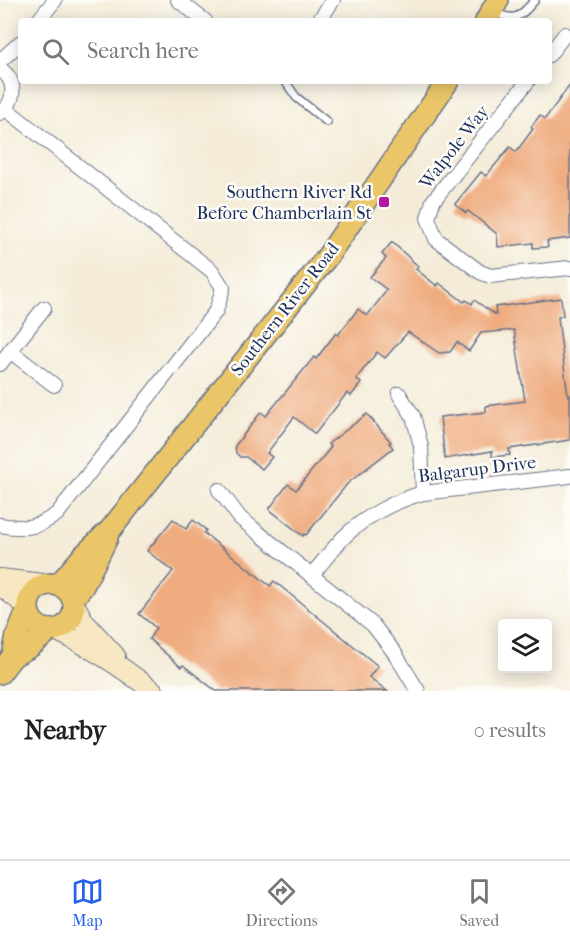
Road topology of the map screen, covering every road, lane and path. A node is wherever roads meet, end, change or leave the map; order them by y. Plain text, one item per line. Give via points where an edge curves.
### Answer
1 (54, 0) edge
2 (178, 0) edge
3 (333, 0) edge
4 (535, 0) edge
5 (492, 11) edge
6 (40, 18) edge
7 (201, 18) edge
8 (321, 18) edge
9 (510, 18) edge
10 (516, 18) edge
11 (565, 34) dead end
12 (18, 45) edge
13 (552, 51) edge
14 (0, 61) edge
15 (0, 69) edge
16 (287, 84) edge
17 (446, 84) edge
18 (526, 84) edge
19 (3, 111) edge
20 (327, 122) dead end
21 (570, 268) edge
22 (44, 308) dead end
23 (10, 351) junction
24 (0, 364) edge
25 (54, 385) dead end
26 (399, 394) dead end
27 (570, 476) edge
28 (219, 490) dead end
29 (423, 493) junction
30 (0, 525) edge
31 (311, 576) junction
32 (0, 579) edge
33 (0, 585) edge
34 (62, 592) junction
35 (27, 609) junction
36 (52, 630) junction
37 (13, 656) junction
38 (0, 673) edge
39 (131, 674) junction
40 (153, 691) edge
41 (418, 691) edge

1 - 6 street
2 - 7 street
3 - 8 street
4 - 10 lane
5 - 9 lane
11 - 13 street
12 - 14 street
15 - 19 street via 11,80 13,90
16 - 20 lane via 296,97
17 - 34 main road, Southern River Road via 327,257 111,529 83,556
18 - 21 street, Walpole Way via 433,201 428,218 436,240 490,276
19 - 30 street via 212,271 223,288 216,310 57,514 43,525 22,529
22 - 23 street
23 - 24 street
23 - 25 street
26 - 29 street via 414,416 421,446
27 - 29 street, Balgarup Drive
28 - 31 street via 240,518
29 - 31 street, Balgarup Drive via 403,498 345,536
31 - 41 street via 373,625
32 - 34 main road
33 - 35 main road
34 - 35 main road via 32,593
34 - 36 main road via 71,618
34 - 39 main road
35 - 36 main road via 35,624
35 - 37 main road
36 - 37 main road
36 - 39 main road
37 - 38 main road
39 - 40 main road

